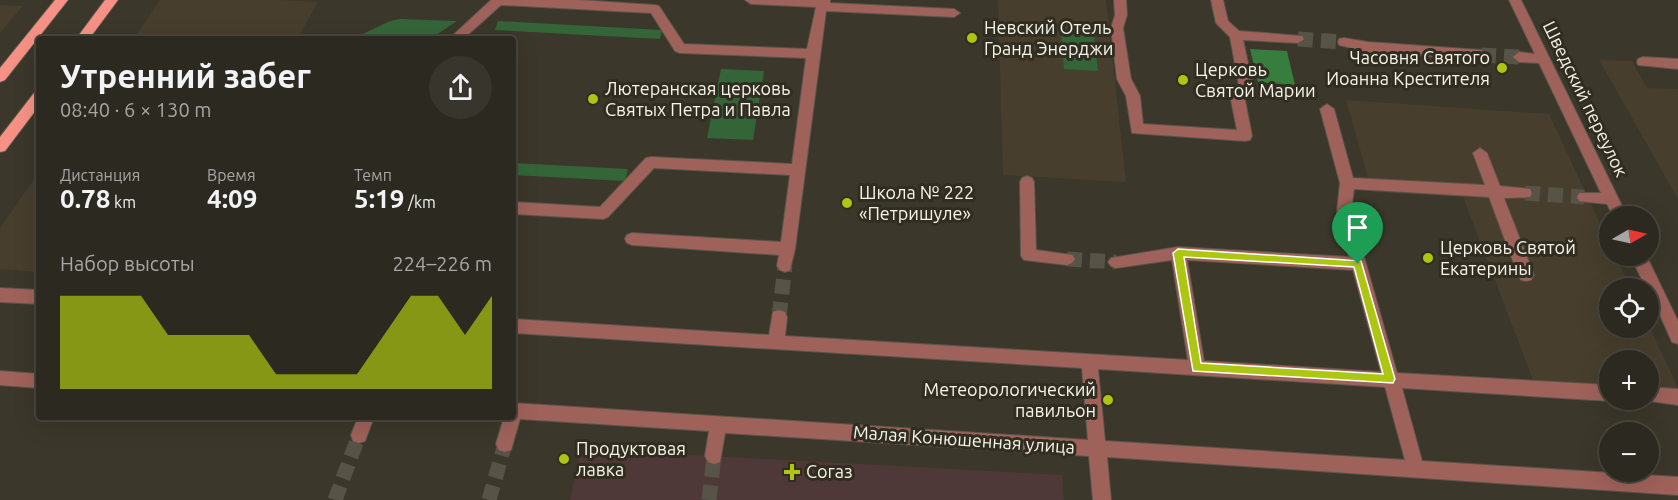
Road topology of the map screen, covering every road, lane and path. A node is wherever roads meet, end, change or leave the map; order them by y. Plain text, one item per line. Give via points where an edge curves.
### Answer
1 (62, 0) edge
2 (112, 0) edge
3 (751, 0) edge
4 (1120, 0) edge
5 (1217, 0) edge
6 (1515, 0) edge
7 (572, 2) edge
8 (824, 3) edge
9 (954, 13) dead end
10 (1236, 35) junction
11 (84, 36) edge
12 (458, 36) edge
13 (1298, 39) tunnel mouth
14 (1344, 42) tunnel mouth
15 (814, 54) junction
16 (1481, 55) tunnel mouth
17 (1519, 57) tunnel mouth
18 (1544, 59) junction
19 (1642, 62) dead end
20 (1678, 64) edge
21 (0, 77) edge
22 (36, 100) edge
23 (1327, 109) dead end
24 (0, 147) edge
25 (1480, 153) dead end
26 (798, 170) junction
27 (1027, 182) dead end
28 (1347, 183) junction
29 (1494, 191) junction
30 (1525, 193) tunnel mouth
31 (1584, 197) tunnel mouth
32 (1611, 199) junction
33 (1615, 206) edge
34 (516, 208) edge
35 (632, 239) dead end
36 (788, 249) junction
37 (1178, 253) junction
38 (1067, 259) tunnel mouth
39 (1116, 262) tunnel mouth
40 (1358, 264) junction
41 (785, 266) tunnel mouth
42 (1643, 266) edge
43 (1526, 275) dead end
44 (0, 295) edge
45 (36, 297) edge
46 (779, 317) tunnel mouth
47 (516, 326) edge
48 (1678, 337) edge
49 (776, 342) junction
50 (1089, 361) junction
51 (1197, 368) junction
52 (0, 378) edge
53 (1381, 379) junction
54 (36, 381) edge
55 (1599, 392) edge
56 (1659, 396) edge
57 (1678, 397) edge
58 (516, 413) edge
59 (365, 420) edge
60 (511, 420) edge
61 (718, 424) junction
62 (359, 435) tunnel mouth
63 (505, 444) tunnel mouth
64 (1097, 449) junction
65 (714, 456) tunnel mouth
66 (1408, 469) junction
67 (1678, 486) edge
68 (1101, 498) edge

1 - 21 main road
2 - 11 main road
3 - 8 street
4 - 10 street via 1117,28 1124,79 1133,96 1137,129 1245,136 1238,100 1246,86
5 - 10 street via 1222,23
6 - 18 street, Шведский переулок
7 - 12 street via 498,1
7 - 15 street via 655,9 680,48
8 - 9 street
8 - 15 street via 818,18
10 - 13 street
14 - 16 street
15 - 26 street
17 - 18 street
18 - 32 street, Шведский переулок
19 - 20 street
22 - 24 main road
23 - 28 street
25 - 29 street
26 - 34 street via 651,162 603,213
26 - 36 street
27 - 38 street via 1029,256
28 - 29 street
28 - 40 street via 1344,211
29 - 30 street
29 - 43 street
31 - 32 street
32 - 33 street, Шведский переулок
35 - 36 street
36 - 41 street
37 - 39 street
37 - 40 street
37 - 51 street
40 - 53 street
42 - 48 street
44 - 45 street
46 - 49 street
47 - 49 street
49 - 50 street
50 - 51 street
50 - 64 street
51 - 53 street
52 - 54 street
53 - 55 street
53 - 66 street
56 - 57 street
58 - 61 street, Малая Конюшенная улица
59 - 62 street
60 - 63 street
61 - 64 street, Малая Конюшенная улица
61 - 65 street
64 - 66 street, Малая Конюшенная улица
64 - 68 street
66 - 67 street, Малая Конюшенная улица

